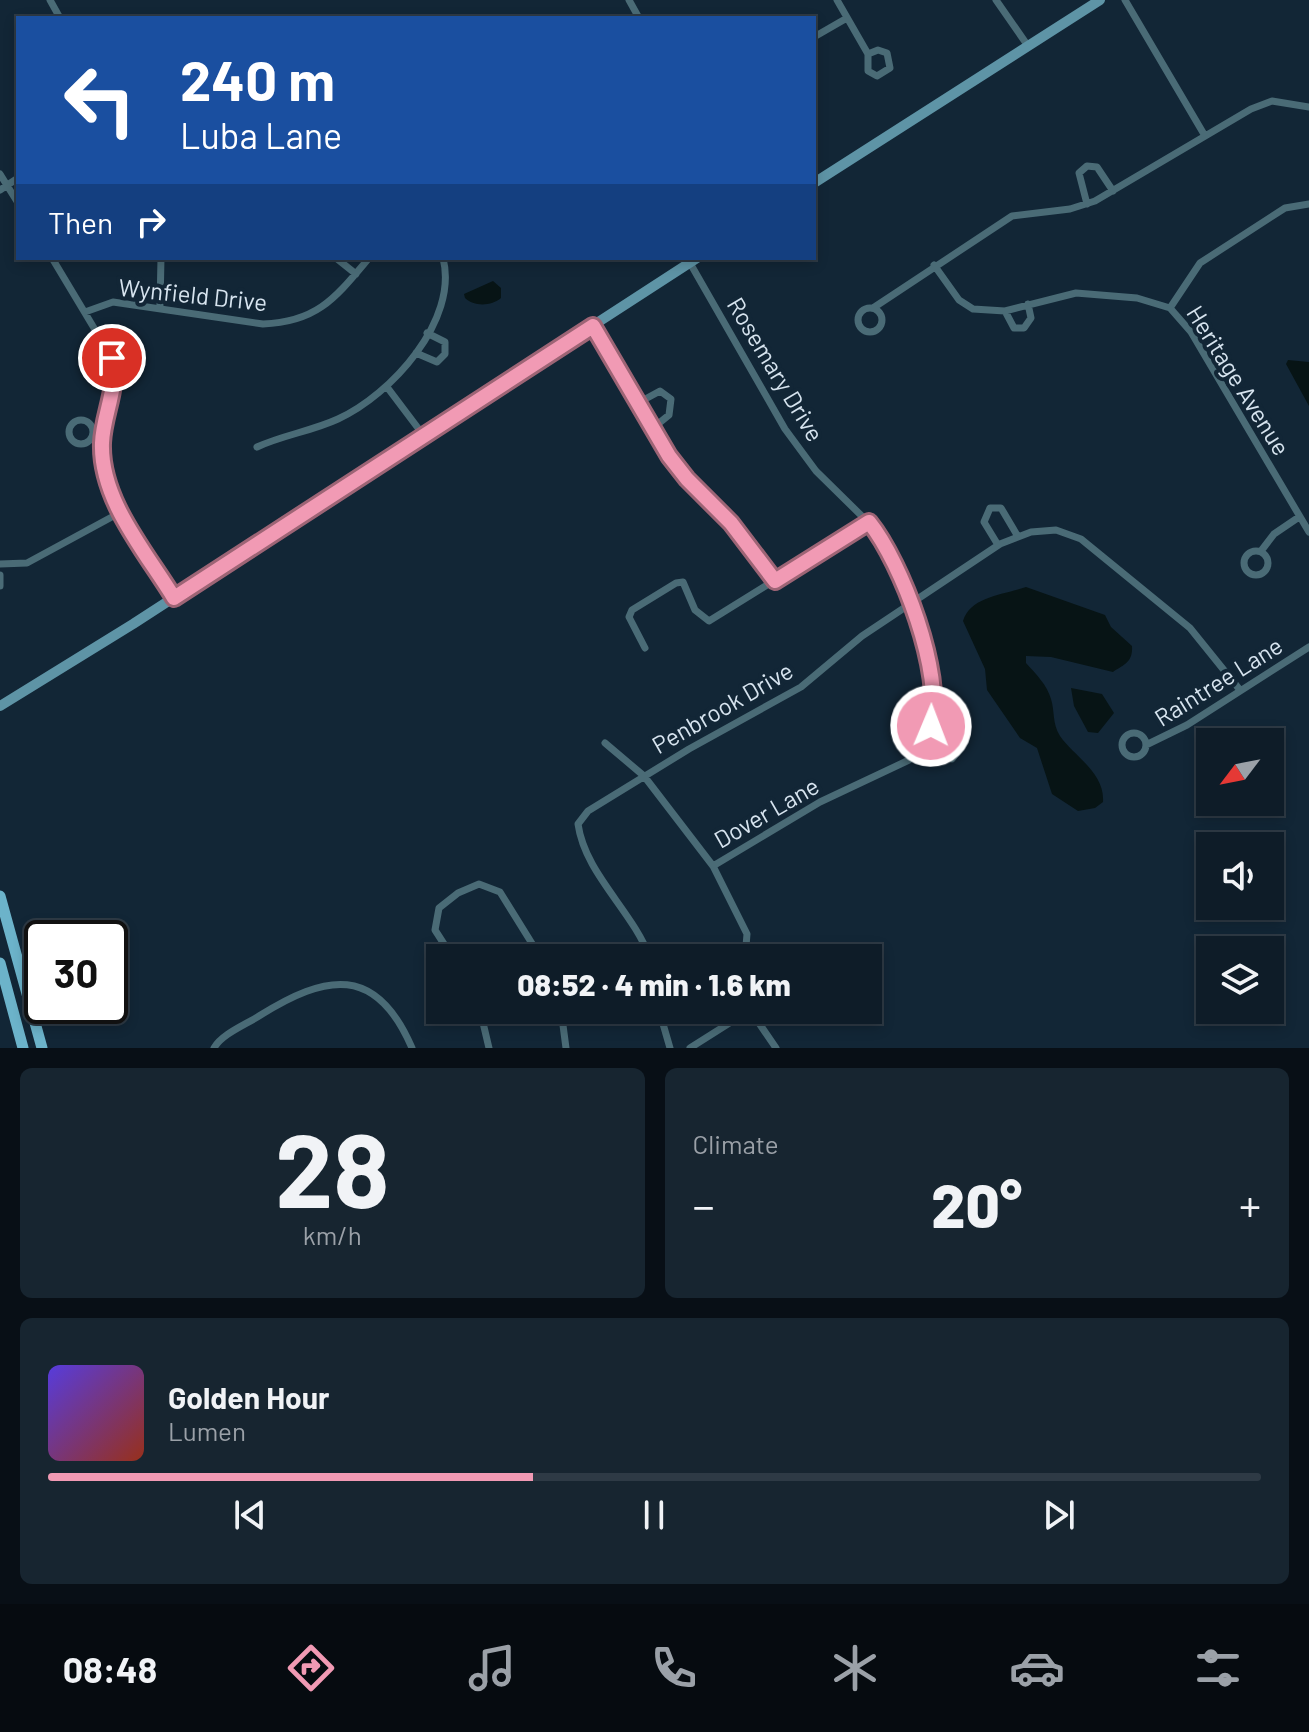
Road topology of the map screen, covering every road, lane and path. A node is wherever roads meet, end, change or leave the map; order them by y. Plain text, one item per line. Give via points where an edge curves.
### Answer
1 (837, 0) edge
2 (996, 0) edge
3 (1100, 0) edge
4 (1125, 0) edge
5 (847, 18) junction
6 (816, 36) edge
7 (1028, 46) junction
8 (868, 54) dead end
9 (1309, 107) edge
10 (1205, 136) junction
11 (0, 174) edge
12 (816, 182) edge
13 (3, 188) edge
14 (1113, 191) junction
15 (1087, 204) junction
16 (1309, 204) edge
17 (53, 260) edge
18 (161, 260) edge
19 (338, 260) edge
20 (367, 260) edge
21 (444, 260) edge
22 (693, 260) edge
23 (934, 265) junction
24 (356, 274) junction
25 (1028, 304) junction
26 (160, 306) junction
27 (873, 308) dead end
28 (1170, 308) junction
29 (1005, 311) junction
30 (85, 312) junction
31 (593, 326) junction
32 (427, 333) junction
33 (416, 353) junction
34 (387, 387) junction
35 (638, 403) junction
36 (653, 428) junction
37 (92, 435) dead end
38 (103, 436) junction
39 (424, 436) junction
40 (257, 447) dead end
41 (121, 512) junction
42 (1299, 517) junction
43 (869, 522) junction
44 (1309, 532) edge
45 (1017, 535) junction
46 (998, 545) junction
47 (1261, 551) dead end
48 (0, 564) edge
49 (0, 575) edge
50 (775, 581) junction
51 (0, 586) edge
52 (174, 598) junction
53 (910, 604) junction
54 (1309, 647) edge
55 (645, 648) dead end
56 (1240, 690) junction
57 (0, 706) edge
58 (931, 726) junction
59 (605, 743) dead end
60 (1146, 745) dead end
61 (920, 746) junction
62 (644, 776) junction
63 (838, 794) joint
64 (713, 866) junction
65 (0, 896) edge
66 (444, 944) edge
67 (532, 944) edge
68 (642, 944) edge
69 (746, 944) edge
70 (0, 963) edge
71 (483, 1024) edge
72 (564, 1024) edge
73 (663, 1024) edge
74 (728, 1024) edge
75 (760, 1024) edge
76 (23, 1048) edge
77 (42, 1048) edge
78 (214, 1048) edge
79 (412, 1048) edge
80 (489, 1048) edge
81 (566, 1048) edge
82 (670, 1048) edge
83 (690, 1048) edge
84 (776, 1048) edge

1 - 5 street
2 - 7 street
3 - 7 street
4 - 10 street
5 - 6 street
5 - 8 street
7 - 12 street
9 - 10 street via 1272,101
10 - 14 street
11 - 13 street
14 - 15 street
14 - 15 street via 1097,167 1087,166 1079,173
15 - 23 street via 1012,216
16 - 28 street via 1285,208 1200,263
17 - 30 street
18 - 26 street
19 - 24 street
20 - 24 street, Wynfield Drive
21 - 32 street via 447,283
22 - 31 street
22 - 43 street, Rosemary Drive via 785,429 816,471
23 - 27 street
23 - 29 street, Heritage Avenue via 959,300 973,309
24 - 26 street, Wynfield Drive via 326,307 288,323 263,324
25 - 28 street, Heritage Avenue via 1076,293 1137,298
25 - 29 street, Heritage Avenue
25 - 29 street via 1031,318 1024,328 1014,328
26 - 30 street, Wynfield Drive via 113,302
28 - 42 street, Heritage Avenue via 1191,332
30 - 38 street via 115,371
31 - 35 street
31 - 39 street
32 - 33 street
32 - 33 street via 445,342 442,359 431,362
33 - 34 street
34 - 39 street
34 - 40 street via 337,419
35 - 36 street
35 - 36 street via 660,391 671,399 669,415
36 - 50 street via 687,479 731,523
37 - 38 street
38 - 41 street via 107,489
39 - 52 street
41 - 48 street via 27,563
41 - 52 street
42 - 44 street, Heritage Avenue
42 - 47 street via 1274,534
43 - 50 street
43 - 53 street, Rosemary Drive
45 - 46 street, Penbrook Drive
45 - 46 street via 1001,508 990,508 984,522
45 - 56 street, Penbrook Drive via 1056,530 1081,539 1190,628
46 - 53 street, Penbrook Drive
49 - 51 street
50 - 55 street via 709,621 695,610 683,582 676,583 632,610 629,617
52 - 57 street
53 - 58 street, Rosemary Drive via 931,668
53 - 62 street, Penbrook Drive via 801,687
54 - 56 street, Raintree Lane
56 - 60 street, Raintree Lane
58 - 61 street, Rosemary Drive
58 - 61 street via 957,741 958,755 952,759
59 - 62 street
61 - 63 street, Rosemary Drive via 909,760
62 - 64 street
62 - 68 street, Penbrook Drive via 588,811 578,824 581,843
63 - 64 street, Dover Lane
64 - 69 street via 747,934
65 - 77 main road
66 - 67 street via 435,930 439,908 479,884 500,892
70 - 76 main road
71 - 80 street
72 - 81 street
73 - 82 street
74 - 83 street
75 - 84 street
78 - 79 street via 299,992 346,985 378,997 398,1017

